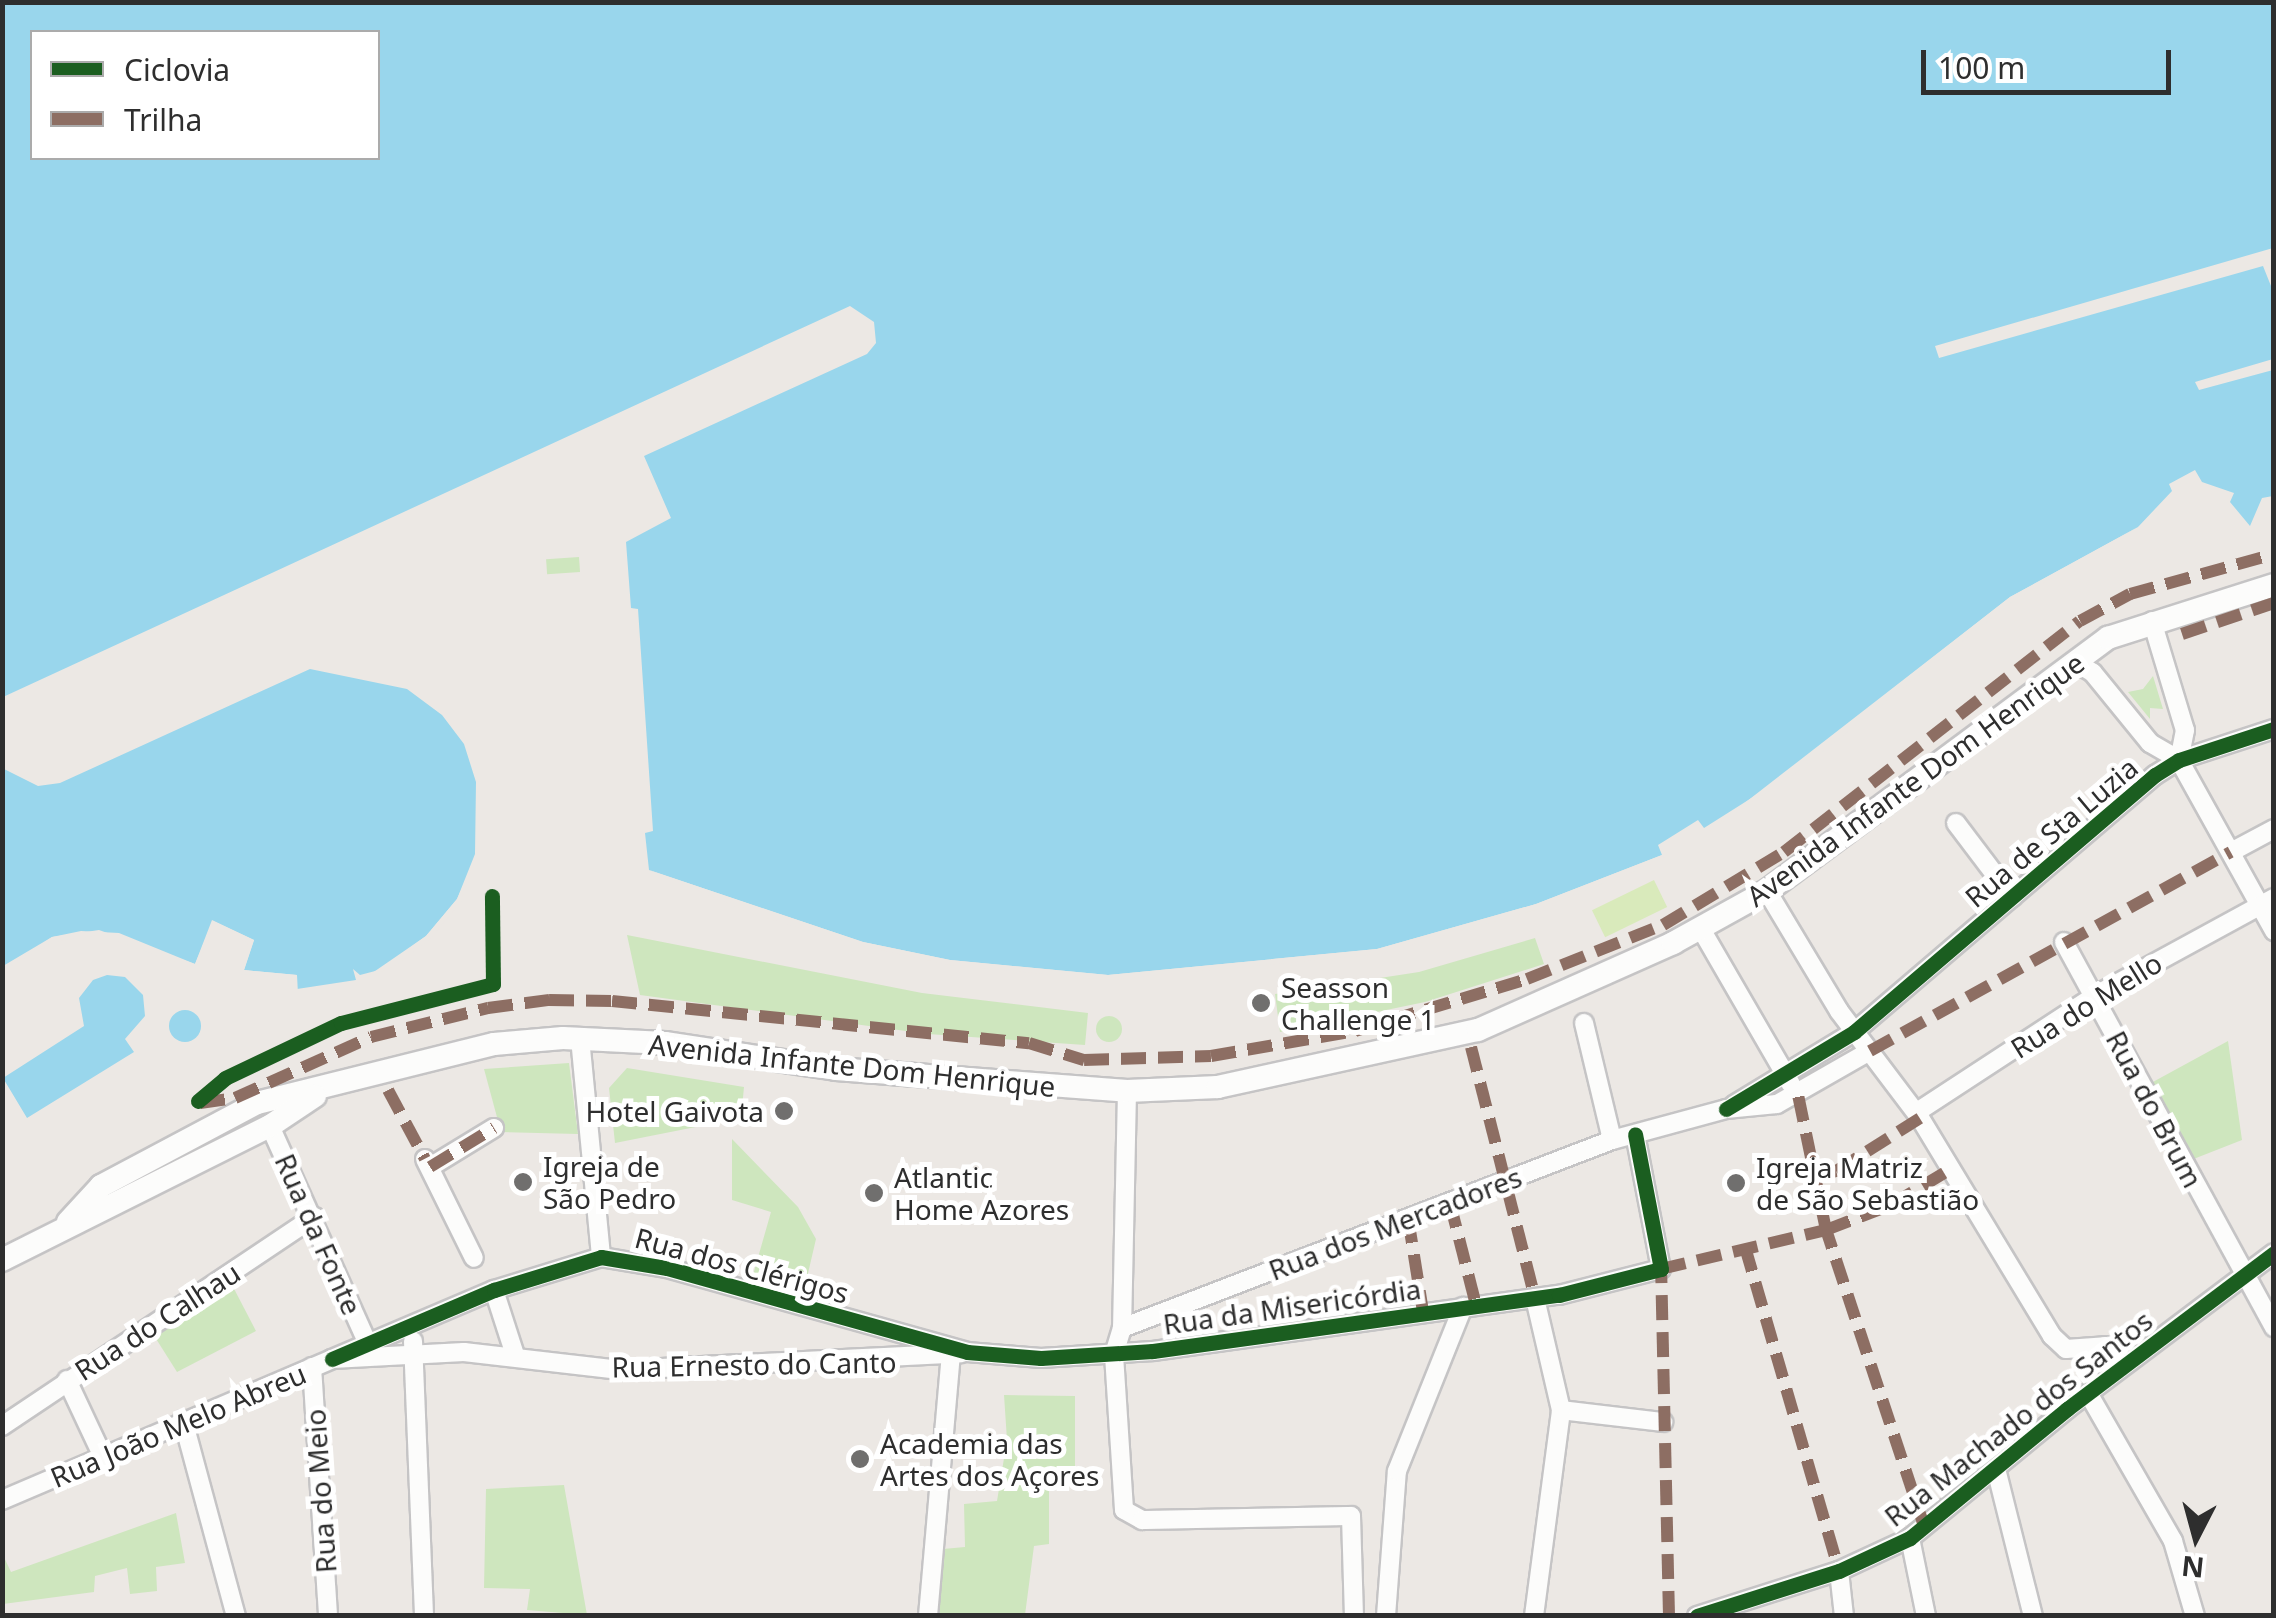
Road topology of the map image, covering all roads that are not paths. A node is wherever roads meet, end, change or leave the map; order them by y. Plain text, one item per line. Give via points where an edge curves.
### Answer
1 (2274, 584) edge
2 (2152, 621) junction
3 (2074, 662) junction
4 (2274, 729) edge
5 (2179, 760) junction
6 (1956, 823) dead end
7 (2274, 829) edge
8 (2231, 852) junction
9 (1767, 892) junction
10 (2012, 896) junction
11 (2266, 901) edge
12 (1701, 928) junction
13 (2274, 931) edge
14 (2064, 942) dead end
15 (2094, 996) junction
16 (1584, 1023) dead end
17 (1854, 1032) junction
18 (580, 1038) junction
19 (1870, 1051) junction
20 (1787, 1076) junction
21 (326, 1088) junction
22 (1127, 1091) junction
23 (1798, 1095) junction
24 (1726, 1110) junction
25 (1917, 1112) junction
26 (270, 1126) junction
27 (494, 1128) dead end
28 (1635, 1134) junction
29 (1612, 1140) junction
30 (314, 1217) junction
31 (68, 1222) junction
32 (2274, 1253) edge
33 (601, 1257) junction
34 (474, 1258) dead end
35 (2, 1260) edge
36 (2245, 1276) junction
37 (494, 1290) junction
38 (1535, 1298) junction
39 (1470, 1306) junction
40 (412, 1325) junction
41 (2274, 1327) edge
42 (1122, 1328) junction
43 (916, 1336) junction
44 (367, 1342) junction
45 (414, 1352) junction
46 (959, 1353) junction
47 (515, 1356) junction
48 (1114, 1356) junction
49 (332, 1359) junction
50 (916, 1360) junction
51 (2122, 1366) junction
52 (312, 1367) junction
53 (67, 1380) junction
54 (2088, 1393) junction
55 (1561, 1410) junction
56 (183, 1420) junction
57 (1663, 1422) dead end
58 (2, 1426) edge
59 (103, 1457) junction
60 (1996, 1468) junction
61 (2, 1500) edge
62 (1910, 1538) junction
63 (1838, 1572) junction
64 (1748, 1610) edge
65 (236, 1616) edge
66 (328, 1616) edge
67 (424, 1616) edge
68 (928, 1616) edge
69 (1354, 1616) edge
70 (1386, 1616) edge
71 (1534, 1616) edge
72 (1697, 1616) edge
73 (1844, 1616) edge
74 (1926, 1616) edge
75 (2033, 1616) edge
76 (2194, 1616) edge

1 - 2 main road, Avenida Infante Dom Henrique
2 - 3 main road, Avenida Infante Dom Henrique via 2108,638
2 - 5 street via 2185,730
3 - 5 street via 2093,673 2150,743
3 - 9 main road, Avenida Infante Dom Henrique
4 - 5 street
5 - 8 street
5 - 10 street, Rua de Sta Luzia
6 - 10 street
7 - 8 street
8 - 11 street
9 - 12 main road, Avenida Infante Dom Henrique
9 - 17 street
10 - 17 street, Rua de Sta Luzia
11 - 13 street
11 - 15 street, Rua do Mello
12 - 20 street
12 - 22 main road, Avenida Infante Dom Henrique via 1478,1030 1218,1087
14 - 15 street, Rua do Brum
15 - 25 street, Rua do Mello
15 - 36 street, Rua do Brum
16 - 29 street
17 - 19 street
17 - 20 street, Rua de Sta Luzia
18 - 21 main road, Avenida Infante Dom Henrique via 442,1053
18 - 22 main road, Avenida Infante Dom Henrique via 939,1080
18 - 33 street
19 - 23 street
19 - 25 street
20 - 23 street
20 - 24 street, Rua de Sta Luzia
21 - 26 main road, Avenida Infante Dom Henrique
21 - 31 main road, Avenida Infante Dom Henrique via 257,1103 101,1186
22 - 42 street
23 - 24 street
24 - 28 street, Rua dos Mercadores
25 - 51 street via 2052,1336 2066,1348 2104,1346
26 - 30 street, Rua da Fonte
26 - 31 main road, Avenida Infante Dom Henrique via 114,1206
27 - 34 street via 428,1163
28 - 29 street, Rua dos Mercadores
28 - 38 street, Rua da Misericórdia via 1661,1269
29 - 42 street, Rua dos Mercadores
30 - 44 street, Rua da Fonte
30 - 53 street, Rua do Calhau
31 - 35 main road
32 - 36 street, Rua Machado dos Santos
33 - 37 street, Rua dos Clérigos
33 - 43 street, Rua dos Clérigos via 668,1268
36 - 41 street, Rua do Brum
36 - 51 street, Rua Machado dos Santos
37 - 40 street, Rua dos Clérigos
37 - 47 street
38 - 39 street, Rua da Misericórdia
38 - 55 street
39 - 48 street, Rua da Misericórdia
39 - 70 street via 1397,1471
40 - 44 street, Rua dos Clérigos
40 - 45 street
42 - 48 street
43 - 46 street, Rua dos Clérigos
43 - 50 street via 922,1349
44 - 49 street, Rua dos Clérigos
45 - 47 street, Rua Ernesto do Canto
45 - 49 street, Rua João Melo Abreu
45 - 67 street
46 - 48 street, Rua da Misericórdia
46 - 50 street, Rua Ernesto do Canto
46 - 68 street
47 - 50 street, Rua Ernesto do Canto via 620,1370
48 - 69 street via 1124,1510 1142,1520 1351,1516
49 - 52 street, Rua João Melo Abreu
51 - 54 street, Rua Machado dos Santos
52 - 56 street, Rua João Melo Abreu
52 - 66 street, Rua do Meio
53 - 58 street, Rua do Calhau
53 - 59 street
54 - 60 street, Rua Machado dos Santos
54 - 76 street via 2173,1542
55 - 57 street
55 - 71 street
56 - 59 street, Rua João Melo Abreu
56 - 65 street
59 - 61 street, Rua João Melo Abreu
60 - 62 street, Rua Machado dos Santos
60 - 75 street
62 - 63 street, Rua Machado dos Santos
62 - 74 street
63 - 64 street, Rua Machado dos Santos
63 - 73 street
64 - 72 street, Rua Machado dos Santos

